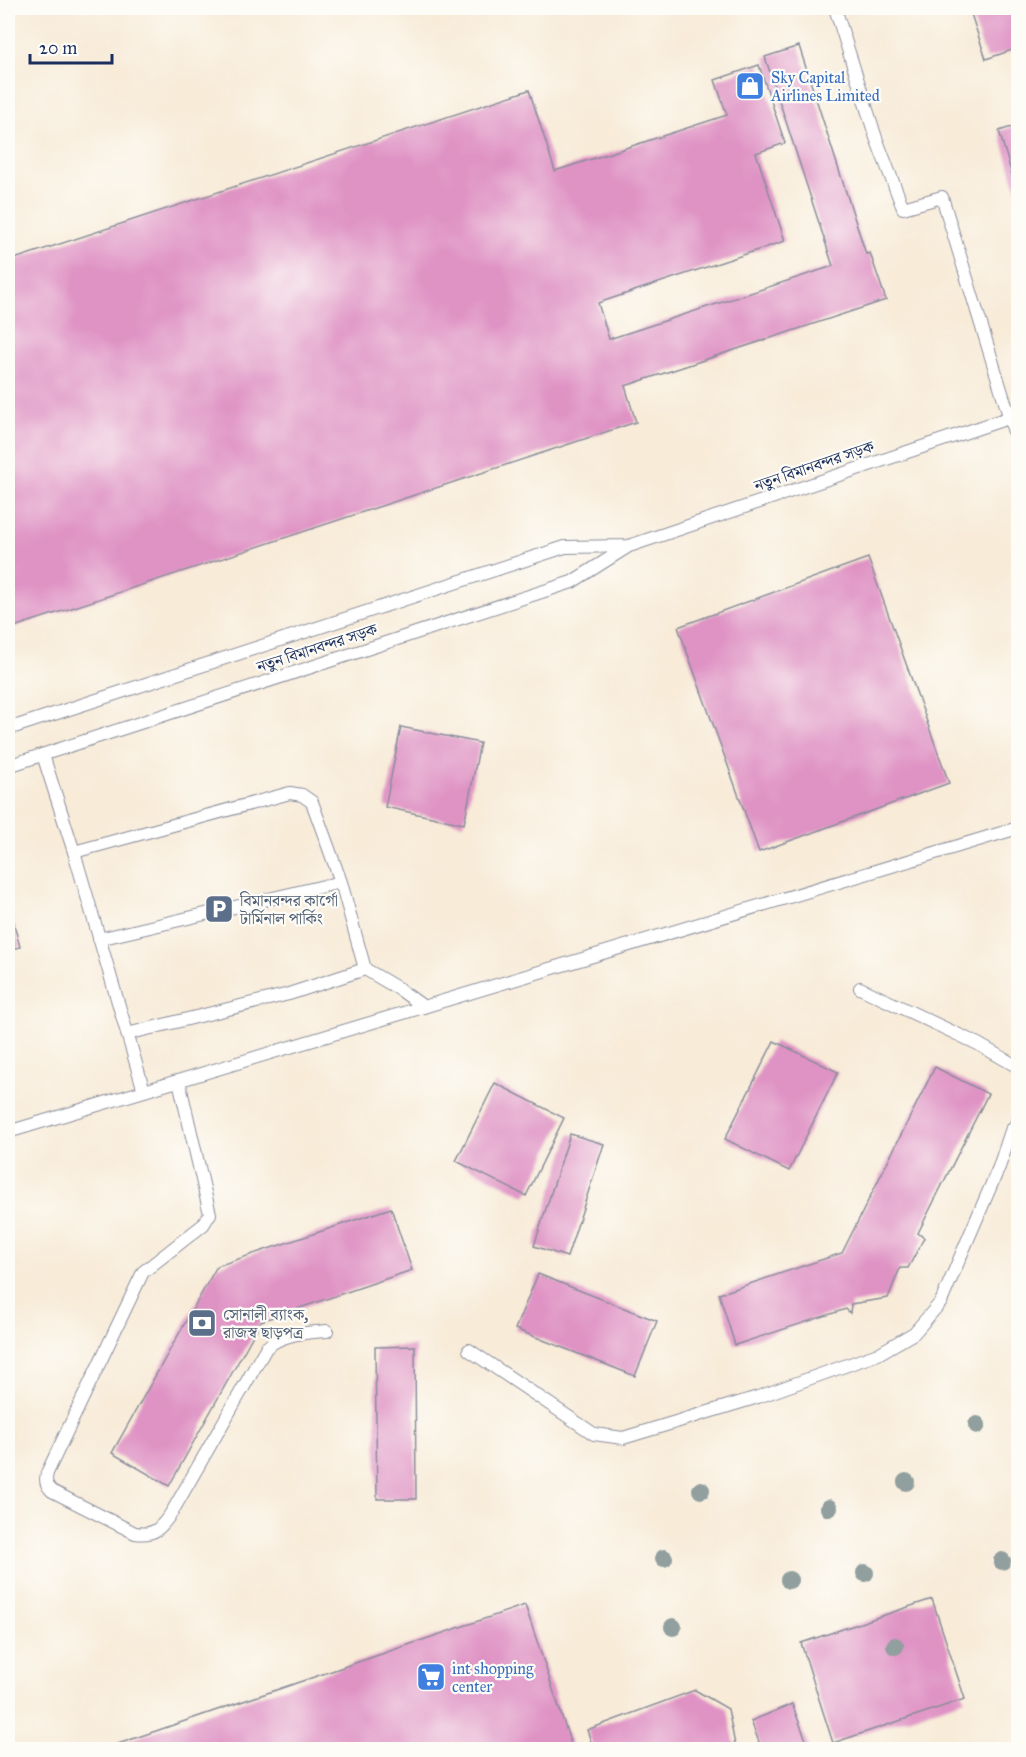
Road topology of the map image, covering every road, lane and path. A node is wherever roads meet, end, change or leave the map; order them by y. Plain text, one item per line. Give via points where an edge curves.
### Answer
1 (835, 8) edge
2 (1011, 417) junction
3 (1018, 445) edge
4 (629, 546) junction
5 (8, 729) edge
6 (43, 755) junction
7 (8, 766) edge
8 (1018, 828) edge
9 (74, 852) junction
10 (342, 882) junction
11 (99, 939) junction
12 (365, 969) junction
13 (860, 987) dead end
14 (424, 1007) junction
15 (127, 1034) junction
16 (1018, 1067) edge
17 (179, 1081) junction
18 (144, 1091) junction
19 (1018, 1121) edge
20 (8, 1132) edge
21 (327, 1331) dead end
22 (468, 1350) dead end

1 - 2 lane via 876,138 903,208 942,197
2 - 3 lane
2 - 4 lane, নতুন বিমানবন্দর সড়ক
4 - 5 lane, নতুন বিমানবন্দর সড়ক via 566,547
4 - 6 lane, নতুন বিমানবন্দর সড়ক via 572,582
6 - 7 lane, নতুন বিমানবন্দর সড়ক
6 - 9 lane
8 - 14 lane
9 - 10 lane via 290,793 312,802
9 - 11 lane
10 - 11 lane
10 - 12 lane
11 - 15 lane
12 - 14 lane
12 - 15 lane via 289,994
13 - 16 lane
14 - 17 lane
15 - 18 lane
17 - 18 lane
17 - 21 lane via 210,1214 203,1225 143,1272 47,1473 48,1487 135,1533 147,1535 156,1531 172,1512 266,1348 291,1335
18 - 20 lane
19 - 22 lane via 941,1302 914,1333 879,1354 758,1397 623,1438 594,1434

